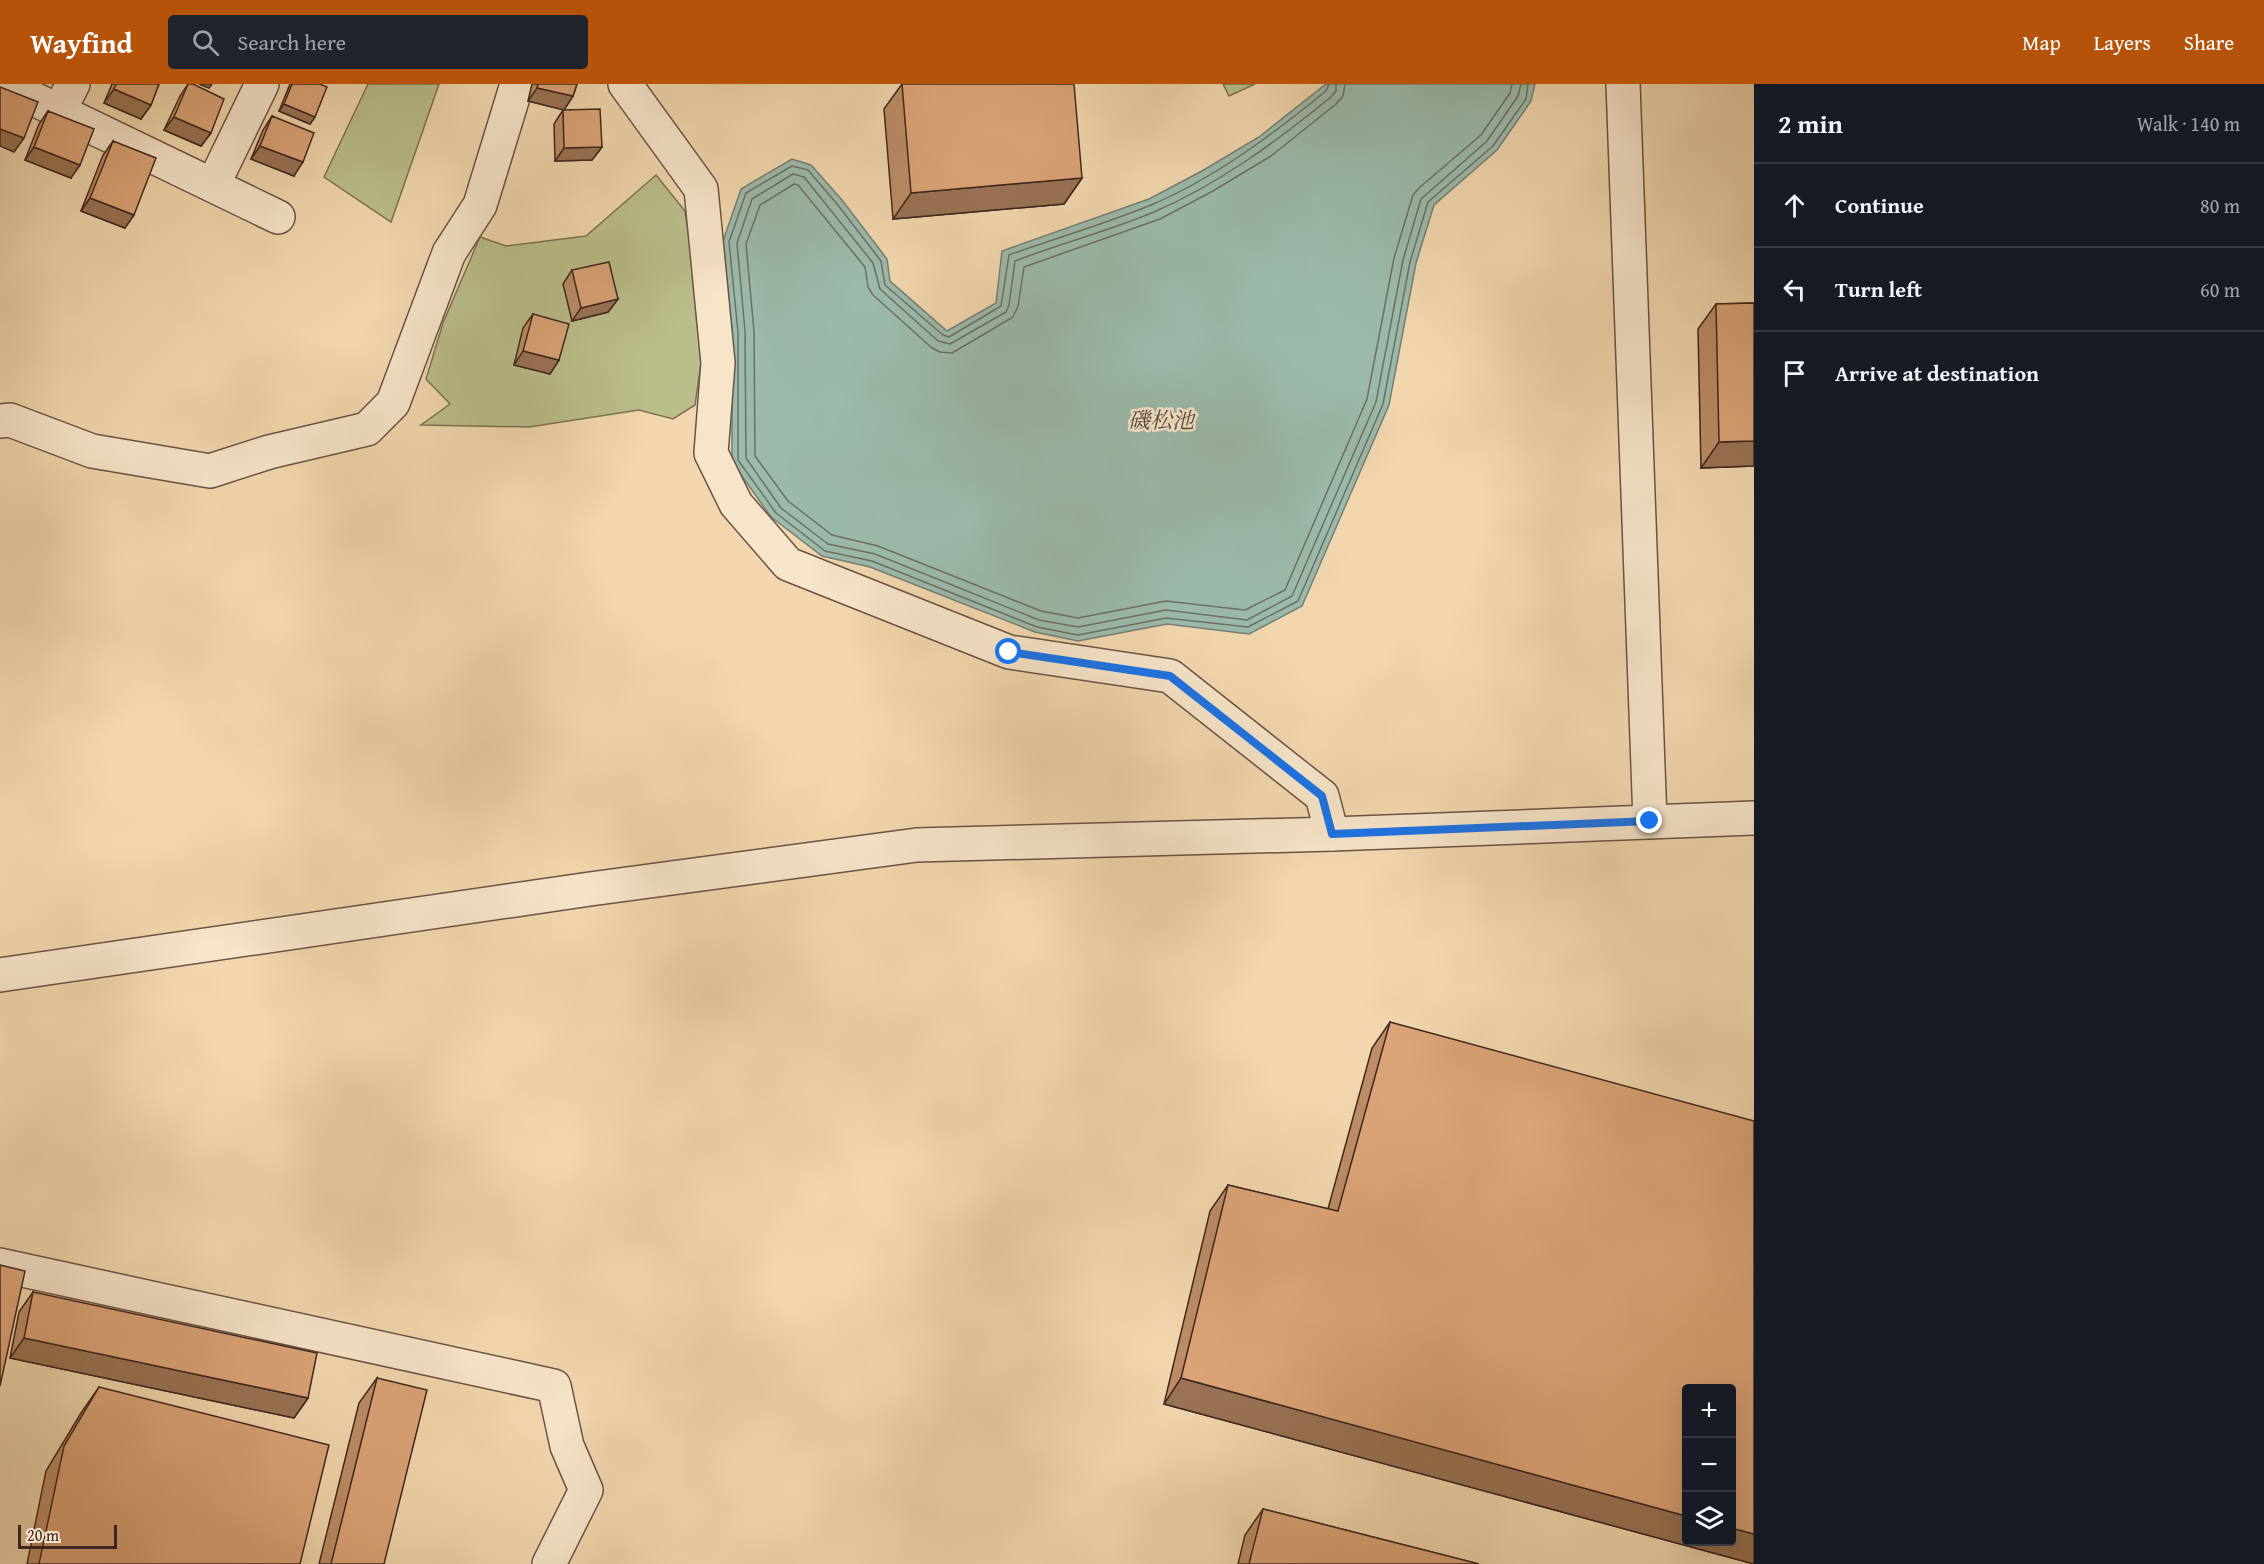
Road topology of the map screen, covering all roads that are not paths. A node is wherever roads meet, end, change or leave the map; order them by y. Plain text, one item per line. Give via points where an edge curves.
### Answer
1 (3, 84) edge
2 (262, 84) edge
3 (517, 84) edge
4 (625, 84) edge
5 (1623, 84) edge
6 (66, 97) edge
7 (213, 185) junction
8 (279, 217) dead end
9 (0, 421) edge
10 (1754, 818) edge
11 (1650, 821) junction
12 (1332, 834) junction
13 (0, 975) edge
14 (0, 1265) edge
15 (549, 1564) edge

1 - 6 street
2 - 7 street
3 - 9 street via 480,205 450,253 393,403 367,429 269,452 210,471 92,451 10,420
4 - 12 street via 701,189 718,363 711,453 736,504 788,564 1009,652 1170,676 1322,796
5 - 11 street
6 - 7 street
7 - 8 street
10 - 11 street
11 - 12 street
12 - 13 street via 917,846
14 - 15 street via 554,1386 567,1446 586,1490

